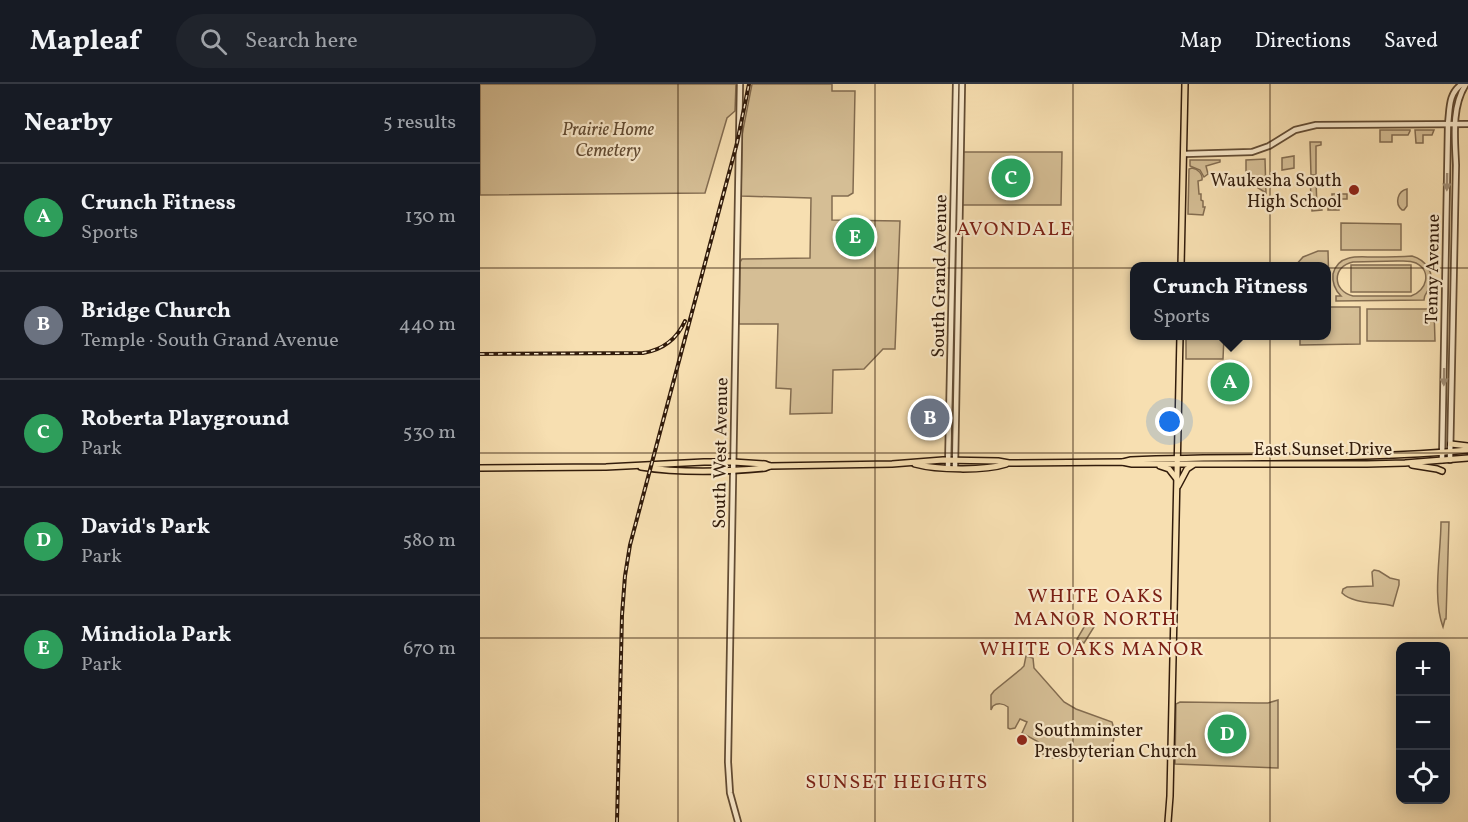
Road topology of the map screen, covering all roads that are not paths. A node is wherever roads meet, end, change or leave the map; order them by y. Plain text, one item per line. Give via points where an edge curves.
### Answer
1 (740, 84) edge
2 (956, 84) edge
3 (962, 84) edge
4 (1185, 84) edge
5 (1464, 84) edge
6 (1448, 124) junction
7 (1456, 124) junction
8 (1468, 124) edge
9 (1184, 154) junction
10 (1182, 262) edge
11 (1180, 340) edge
12 (1451, 444) junction
13 (1468, 448) edge
14 (1178, 449) junction
15 (1450, 452) junction
16 (1442, 453) junction
17 (1198, 458) junction
18 (1468, 458) edge
19 (952, 460) junction
20 (1442, 460) junction
21 (1450, 460) junction
22 (1178, 461) junction
23 (733, 462) junction
24 (1122, 462) junction
25 (1009, 463) junction
26 (1405, 463) junction
27 (913, 464) junction
28 (1150, 464) junction
29 (1194, 464) junction
30 (634, 466) junction
31 (770, 466) junction
32 (480, 468) edge
33 (952, 468) junction
34 (733, 470) junction
35 (1442, 471) dead end
36 (1177, 478) junction
37 (1177, 487) junction
38 (738, 822) edge
39 (1169, 822) edge

1 - 23 street, South West Avenue
2 - 19 street, South Grand Avenue
3 - 19 street, South Grand Avenue
4 - 9 main road
5 - 6 street, Tenny Avenue via 1451,98
5 - 7 street, Tenny Avenue
6 - 7 street
6 - 9 street via 1316,125 1294,130 1252,152
6 -> 16 street, Tenny Avenue
7 - 8 street
7 - 12 street, Tenny Avenue
9 - 10 main road
11 - 14 main road
12 - 13 main road
12 - 15 street, Tenny Avenue
13 - 15 main road, East Sunset Drive
14 - 17 main road
14 - 22 main road
15 - 16 main road, East Sunset Drive
15 - 21 street, Tenny Avenue
16 - 17 main road, East Sunset Drive
16 - 20 street, Tenny Avenue
17 - 22 main road, East Sunset Drive
18 - 21 main road, East Sunset Drive
19 - 25 main road
19 - 27 main road
19 - 33 street, South Grand Avenue
20 - 21 main road, East Sunset Drive
20 - 26 main road, East Sunset Drive
22 - 24 main road
22 - 28 main road
22 - 29 main road, East Sunset Drive
22 - 36 main road
23 - 30 main road
23 - 31 main road
23 - 34 street, South West Avenue
24 - 25 main road
24 - 28 main road
25 - 33 main road
26 - 29 main road, East Sunset Drive
26 - 35 main road
27 - 31 main road
27 - 33 main road
28 - 36 main road via 1167,468
29 - 37 main road
30 - 32 main road
30 - 34 main road
31 - 34 main road
34 - 38 street, South West Avenue via 728,762 730,795
36 - 37 main road
37 - 39 main road

